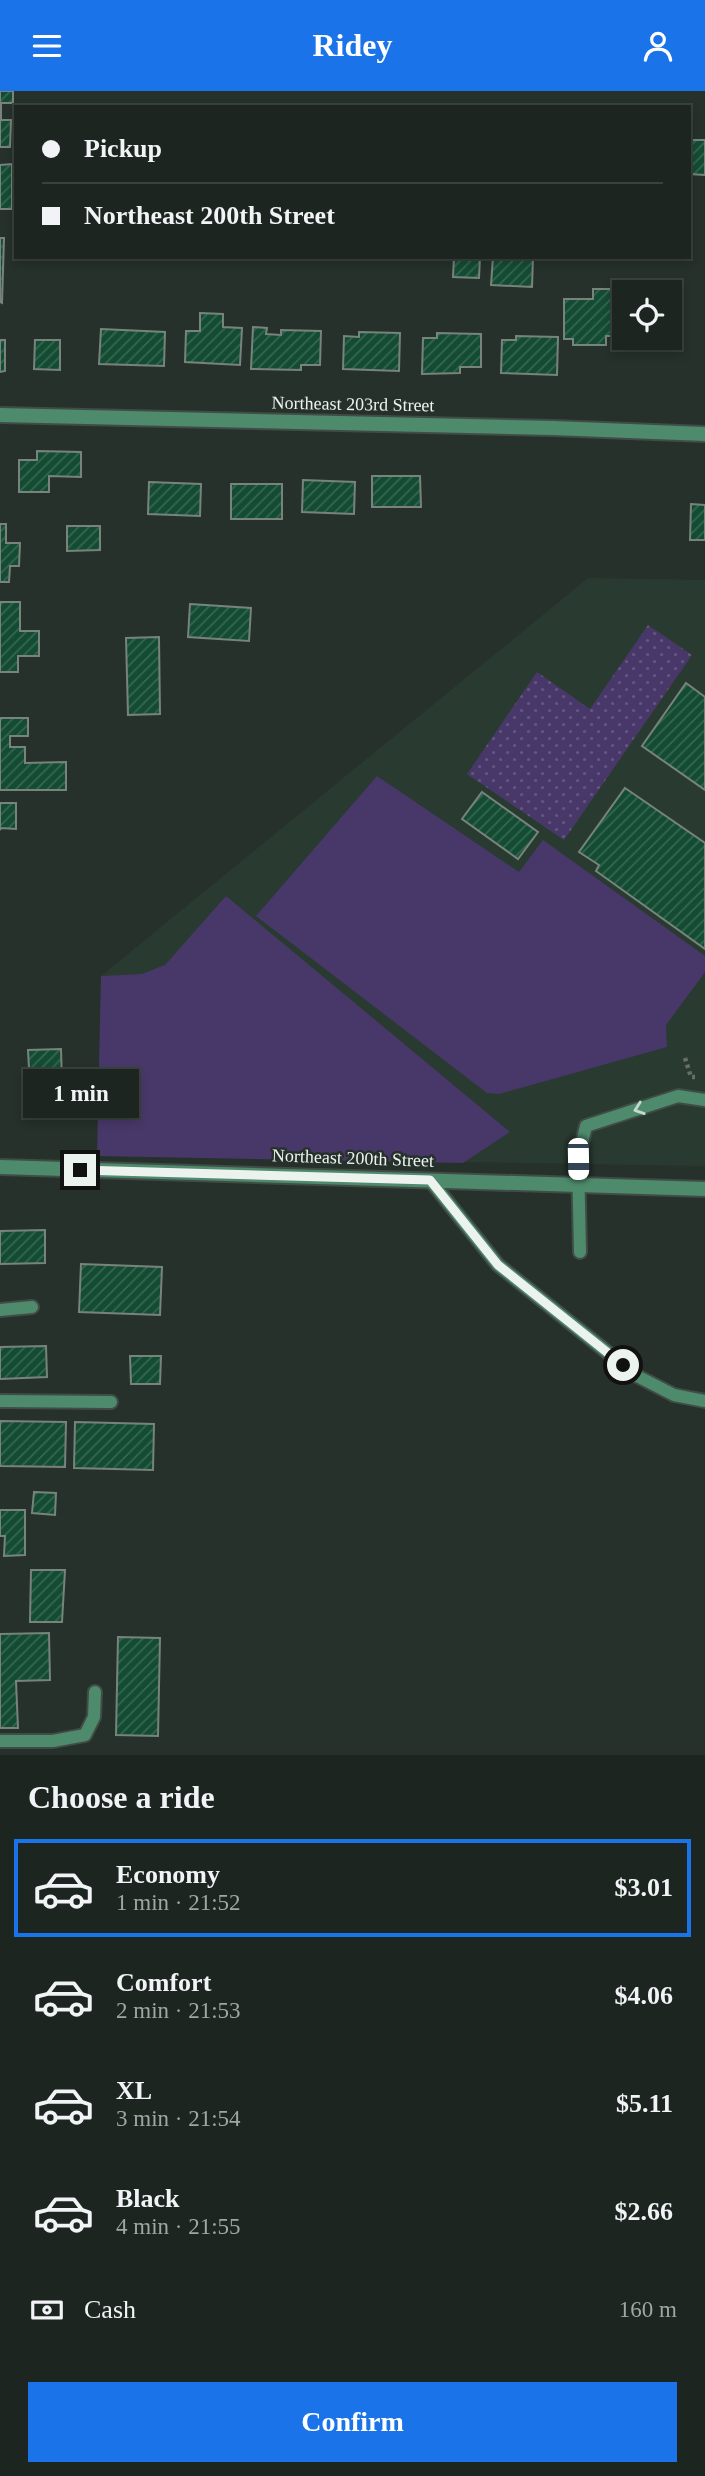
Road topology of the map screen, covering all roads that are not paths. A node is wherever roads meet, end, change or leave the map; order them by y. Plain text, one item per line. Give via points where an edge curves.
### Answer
1 (0, 415) edge
2 (705, 434) edge
3 (705, 1100) edge
4 (0, 1167) edge
5 (430, 1180) junction
6 (579, 1185) junction
7 (705, 1189) edge
8 (580, 1252) dead end
9 (32, 1307) dead end
10 (0, 1310) edge
11 (0, 1401) edge
12 (705, 1401) edge
13 (111, 1402) dead end
14 (95, 1692) dead end
15 (0, 1741) edge

1 - 2 street, Northeast 203rd Street
3 -> 6 lane via 678,1096 586,1126 578,1159
4 - 5 street, Northeast 200th Street
5 - 6 street, Northeast 200th Street
5 - 12 lane via 498,1265 638,1376 674,1395
6 - 7 street, Northeast 200th Street
6 - 8 lane
9 - 10 lane
11 - 13 lane
14 - 15 lane via 94,1717 85,1734 53,1741

